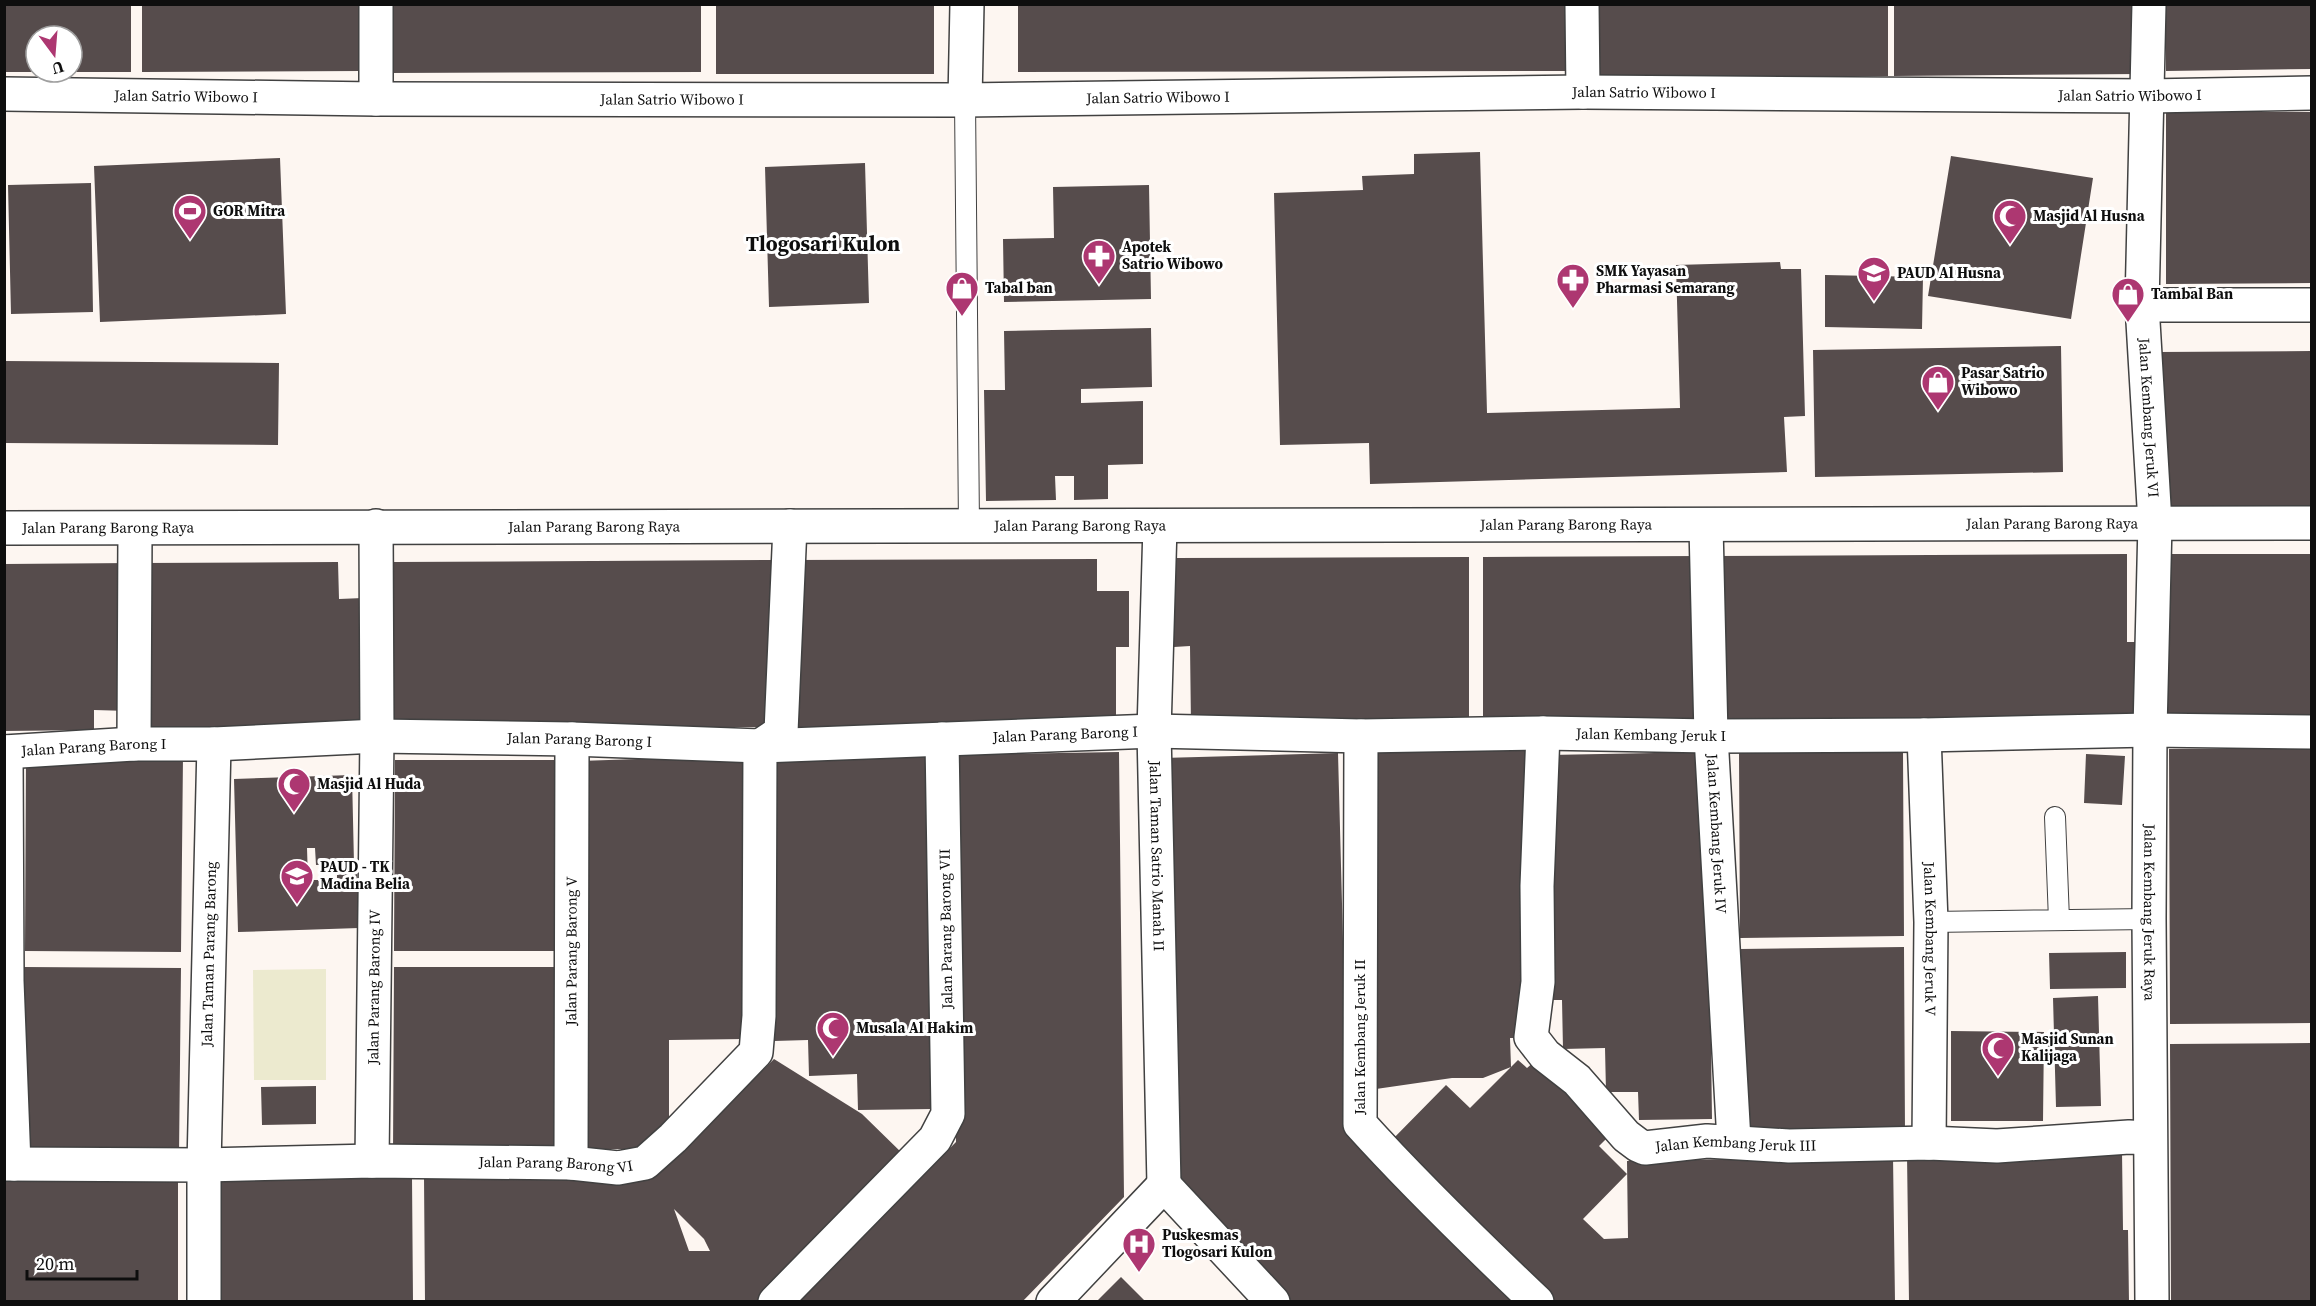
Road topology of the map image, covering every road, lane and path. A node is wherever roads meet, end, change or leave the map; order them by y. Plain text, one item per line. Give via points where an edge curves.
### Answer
1 (376, 4) edge
2 (968, 4) edge
3 (1582, 4) edge
4 (2149, 4) edge
5 (1583, 92) junction
6 (2312, 93) edge
7 (4, 94) edge
8 (2148, 96) junction
9 (376, 99) junction
10 (965, 100) junction
11 (2142, 305) junction
12 (2312, 305) edge
13 (2312, 523) edge
14 (2155, 524) junction
15 (376, 526) junction
16 (790, 526) junction
17 (969, 526) junction
18 (1160, 526) junction
19 (1706, 526) junction
20 (4, 528) edge
21 (135, 529) junction
22 (2150, 730) junction
23 (1154, 732) junction
24 (2312, 732) edge
25 (1544, 733) junction
26 (1711, 735) junction
27 (1924, 735) junction
28 (377, 736) junction
29 (1360, 736) junction
30 (572, 739) junction
31 (942, 739) junction
32 (134, 744) junction
33 (214, 744) junction
34 (760, 746) junction
35 (5, 752) edge
36 (2055, 817) dead end
37 (2149, 918) junction
38 (2059, 920) junction
39 (1930, 922) junction
40 (2150, 1138) junction
41 (1734, 1141) junction
42 (1929, 1143) junction
43 (372, 1161) junction
44 (571, 1163) junction
45 (9, 1164) edge
46 (204, 1165) junction
47 (1164, 1185) junction
48 (204, 1302) edge
49 (775, 1302) edge
50 (1053, 1302) edge
51 (1273, 1302) edge
52 (1537, 1302) edge
53 (2152, 1302) edge

1 - 9 street
2 - 10 street
3 - 5 street
4 - 8 street, Jalan Kembang Jeruk VI
5 - 8 street, Jalan Satrio Wibowo I
5 - 10 street, Jalan Satrio Wibowo I
6 - 8 street, Jalan Satrio Wibowo I
7 - 9 street, Jalan Satrio Wibowo I
8 - 11 street, Jalan Kembang Jeruk VI
9 - 10 street, Jalan Satrio Wibowo I
10 - 17 lane
11 - 12 street
11 - 14 street, Jalan Kembang Jeruk VI
13 - 14 street, Jalan Parang Barong Raya
14 - 19 street, Jalan Parang Barong Raya
14 - 22 street, Jalan Kembang Jeruk Raya
15 - 16 street, Jalan Parang Barong Raya
15 - 21 street, Jalan Parang Barong Raya
15 - 28 street, Jalan Parang Barong IV
16 - 17 street, Jalan Parang Barong Raya
16 - 34 street via 781,732
17 - 18 street, Jalan Parang Barong Raya
18 - 19 street, Jalan Parang Barong Raya
18 - 23 street, Jalan Taman Satrio Manah II
19 - 26 street, Jalan Kembang Jeruk IV
20 - 21 street, Jalan Parang Barong Raya
21 - 32 street
22 - 24 street, Jalan Kembang Jeruk I
22 - 27 street, Jalan Kembang Jeruk I
22 - 37 street, Jalan Kembang Jeruk Raya
23 - 29 street, Jalan Kembang Jeruk I
23 - 31 street, Jalan Parang Barong I
23 - 47 street, Jalan Taman Satrio Manah II
25 - 26 street, Jalan Kembang Jeruk I
25 - 29 street, Jalan Kembang Jeruk I
25 - 41 street, Jalan Kembang Jeruk III via 1537,886 1538,982 1531,1037 1638,1145 1646,1148
26 - 27 street, Jalan Kembang Jeruk I
26 - 41 street, Jalan Kembang Jeruk IV
27 - 39 street, Jalan Kembang Jeruk V
28 - 30 street, Jalan Parang Barong I
28 - 33 street, Jalan Parang Barong I
28 - 43 street, Jalan Parang Barong IV
29 - 52 street, Jalan Kembang Jeruk II via 1360,1124 1453,1222
30 - 34 street, Jalan Parang Barong I
30 - 44 street, Jalan Parang Barong V
31 - 34 street, Jalan Parang Barong I
31 - 49 street, Jalan Parang Barong VII via 948,1114 935,1139
32 - 33 street, Jalan Parang Barong I
32 - 35 street, Jalan Parang Barong I
33 - 46 street, Jalan Taman Parang Barong
34 - 44 street, Jalan Parang Barong VI via 756,1052 645,1163 618,1168
35 - 45 street
36 - 38 lane
37 - 38 lane
37 - 40 street, Jalan Kembang Jeruk Raya
38 - 39 lane
39 - 42 street, Jalan Kembang Jeruk V
40 - 42 street, Jalan Kembang Jeruk III via 1997,1146
40 - 53 street, Jalan Kembang Jeruk Raya
41 - 42 street, Jalan Kembang Jeruk III via 1789,1146
43 - 44 street, Jalan Parang Barong VI
43 - 46 street, Jalan Parang Barong VI
45 - 46 street, Jalan Parang Barong VI
46 - 48 street, Jalan Taman Parang Barong
47 - 50 street
47 - 51 street

